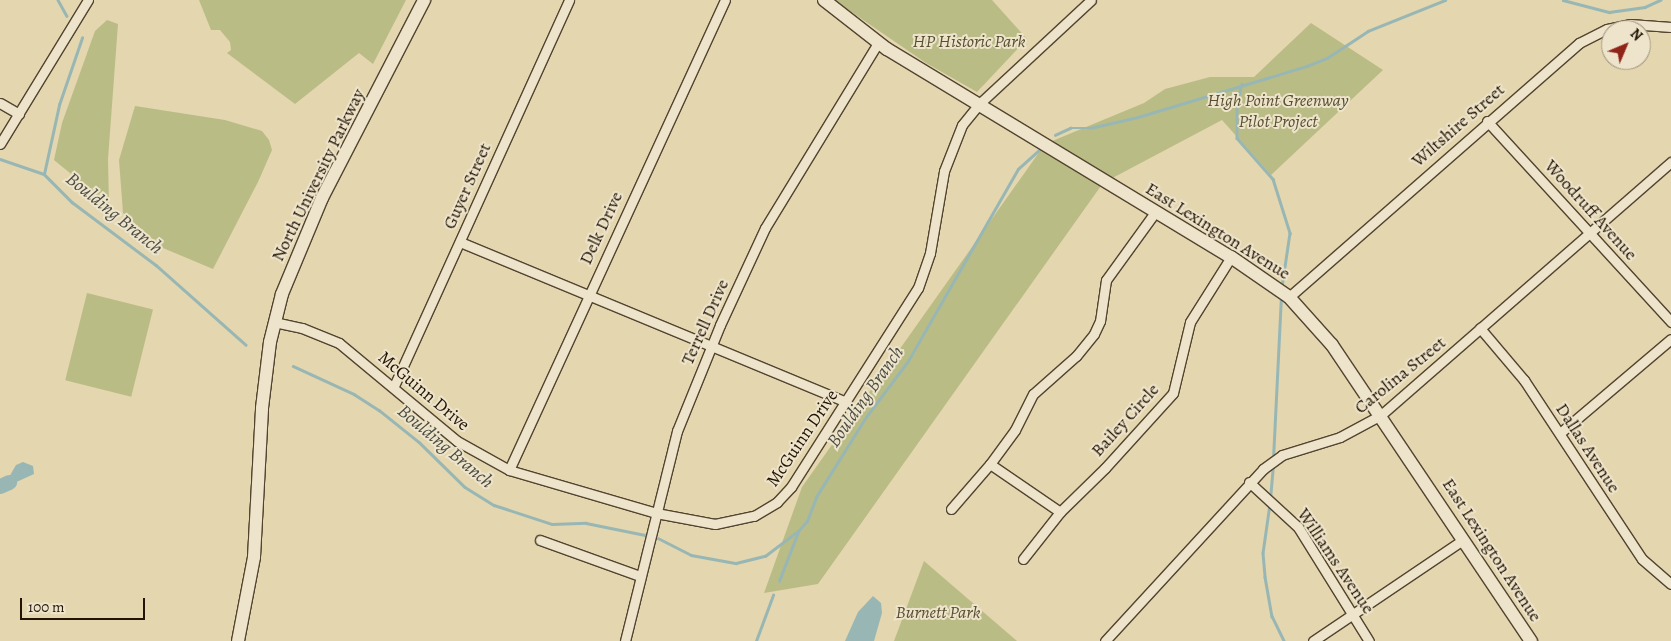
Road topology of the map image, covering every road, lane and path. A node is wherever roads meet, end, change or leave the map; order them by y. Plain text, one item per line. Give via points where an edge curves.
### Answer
1 (88, 0) edge
2 (424, 0) edge
3 (569, 0) edge
4 (725, 0) edge
5 (824, 0) edge
6 (1092, 0) edge
7 (1671, 27) edge
8 (878, 43) junction
9 (0, 103) edge
10 (978, 105) junction
11 (19, 114) junction
12 (1487, 121) junction
13 (0, 144) edge
14 (1671, 162) edge
15 (1156, 211) junction
16 (1590, 232) junction
17 (460, 242) junction
18 (1231, 256) junction
19 (588, 296) junction
20 (1289, 297) junction
21 (274, 322) junction
22 (1671, 322) edge
23 (1480, 328) junction
24 (1671, 339) edge
25 (712, 346) junction
26 (394, 386) junction
27 (846, 402) junction
28 (1381, 415) junction
29 (1560, 433) junction
30 (990, 464) junction
31 (509, 470) junction
32 (1249, 482) junction
33 (951, 509) dead end
34 (1060, 512) junction
35 (656, 513) junction
36 (540, 540) dead end
37 (1463, 540) junction
38 (1023, 559) dead end
39 (640, 576) junction
40 (1671, 584) edge
41 (1352, 614) junction
42 (238, 641) edge
43 (625, 641) edge
44 (1105, 641) edge
45 (1313, 641) edge
46 (1369, 641) edge
47 (1531, 641) edge

1 - 11 street
2 - 21 main road, North University Parkway via 322,198 292,263
3 - 17 street, Guyer Street
4 - 19 street, Delk Drive
5 - 8 main road, East Lexington Avenue
6 - 10 street, McGuinn Drive
7 - 12 street, Wiltshire Street via 1630,24 1607,29 1579,43
8 - 10 main road, East Lexington Avenue
8 - 25 street, Terrell Drive via 765,228
9 - 11 street
10 - 15 main road, East Lexington Avenue
10 - 27 street, McGuinn Drive via 962,125 951,150 938,194 930,253 918,288
11 - 13 street
12 - 16 street, Woodruff Avenue
12 - 20 street, Wiltshire Street
14 - 16 street, Carolina Street
15 - 18 main road, East Lexington Avenue
15 - 30 street via 1106,280 1100,322 1094,334 1076,356 1033,394 1015,430
16 - 22 street, Woodruff Avenue
16 - 23 street, Carolina Street
17 - 19 street
17 - 26 street, Guyer Street
18 - 20 main road, East Lexington Avenue
18 - 34 street, Bailey Circle via 1190,322 1172,393 1105,468
19 - 25 street
19 - 31 street, Delk Drive
20 - 28 main road, East Lexington Avenue via 1318,327
21 - 26 street, McGuinn Drive via 302,328 339,343
21 - 42 main road, North University Parkway via 262,408 254,557
23 - 28 street, Carolina Street
23 - 29 street, Dallas Avenue via 1524,380
24 - 29 street
25 - 27 street
25 - 35 street, Terrell Drive via 677,431
26 - 31 street, McGuinn Drive via 457,440
27 - 35 street, McGuinn Drive via 792,487 763,511 742,521 715,524
28 - 32 street, Carolina Street via 1340,437 1282,455
28 - 37 main road, East Lexington Avenue
29 - 40 street, Dallas Avenue via 1642,559
30 - 33 street
30 - 34 street
31 - 35 street, McGuinn Drive
32 - 41 street, Williams Avenue via 1298,527
32 - 44 street, Carolina Street
34 - 38 street, Bailey Circle
35 - 39 street, Terrell Drive
36 - 39 street
37 - 41 street
37 - 47 main road, East Lexington Avenue
39 - 43 street, Terrell Drive
41 - 45 street
41 - 46 street, Williams Avenue

